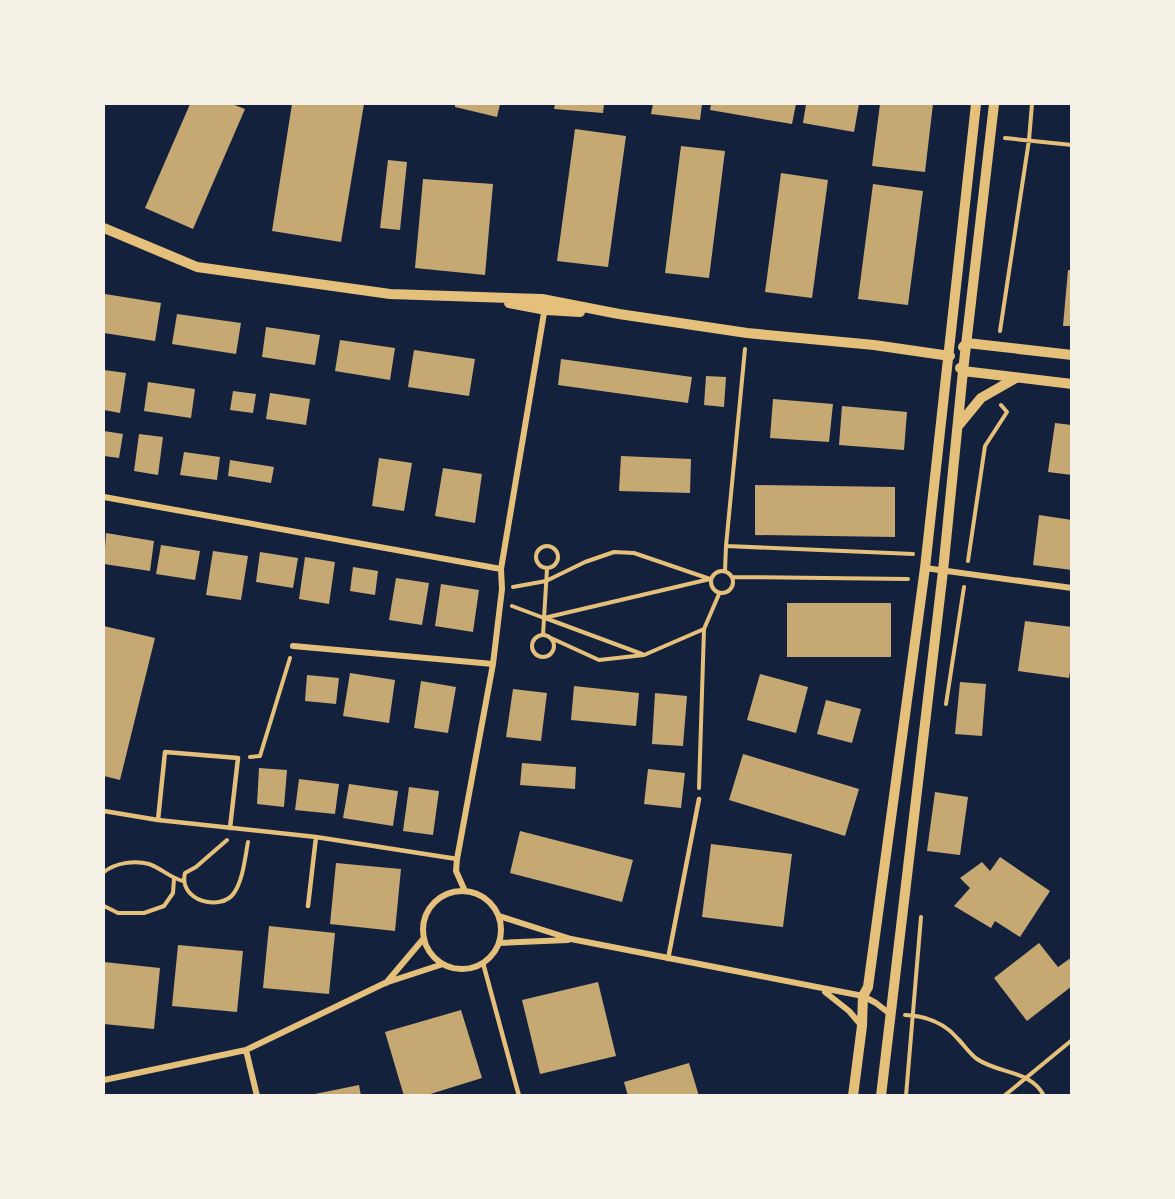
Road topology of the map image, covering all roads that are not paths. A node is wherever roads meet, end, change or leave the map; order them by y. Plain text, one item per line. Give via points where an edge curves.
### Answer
1 (976, 104) edge
2 (991, 106) edge
3 (104, 228) edge
4 (544, 304) junction
5 (967, 343) junction
6 (1071, 355) edge
7 (950, 356) junction
8 (963, 371) junction
9 (1016, 378) junction
10 (1071, 384) edge
11 (958, 426) junction
12 (104, 497) edge
13 (501, 569) junction
14 (943, 571) junction
15 (924, 574) junction
16 (1071, 588) edge
17 (293, 646) road end
18 (493, 664) junction
19 (699, 799) road end
20 (104, 811) edge
21 (158, 820) junction
22 (230, 828) junction
23 (316, 837) junction
24 (457, 860) junction
25 (465, 891) junction
26 (308, 906) dead end
27 (499, 916) junction
28 (424, 938) junction
29 (572, 939) junction
30 (499, 943) junction
31 (668, 959) junction
32 (483, 963) junction
33 (443, 964) junction
34 (386, 984) junction
35 (822, 990) junction
36 (863, 996) junction
37 (890, 1014) junction
38 (862, 1026) junction
39 (246, 1050) junction
40 (104, 1080) edge
41 (257, 1095) edge
42 (519, 1095) edge
43 (853, 1095) edge
44 (881, 1095) edge

1 - 7 street
2 - 5 street
3 - 4 street via 197,267 390,294 475,296
4 - 7 street
4 - 13 street
5 - 6 street
5 - 7 street
5 - 8 street
7 - 8 street
7 - 15 street
8 - 9 street
8 - 11 street
9 - 10 street
9 - 11 street via 981,398
11 - 14 street
12 - 13 street
13 - 18 street
14 - 15 street
14 - 16 street
14 - 37 street
15 - 36 street via 868,987
17 - 18 street
18 - 24 street
19 - 31 lane
20 - 21 lane
21 - 22 lane
21 - 22 lane via 165,752 238,758
22 - 23 lane
23 - 24 lane
23 - 26 lane
24 - 25 street via 456,871
25 - 27 street via 481,896
25 - 28 street via 439,899 430,909 423,925
27 - 29 street
27 - 30 street
28 - 33 street via 429,951
28 - 34 street
29 - 30 street
29 - 31 street
30 - 32 street
31 - 35 street
32 - 33 street via 470,969
32 - 42 lane
33 - 34 street
34 - 39 street
35 - 36 street
35 - 38 street
36 - 37 street
36 - 38 street
37 - 44 street
38 - 43 street
39 - 40 street
39 - 41 street

